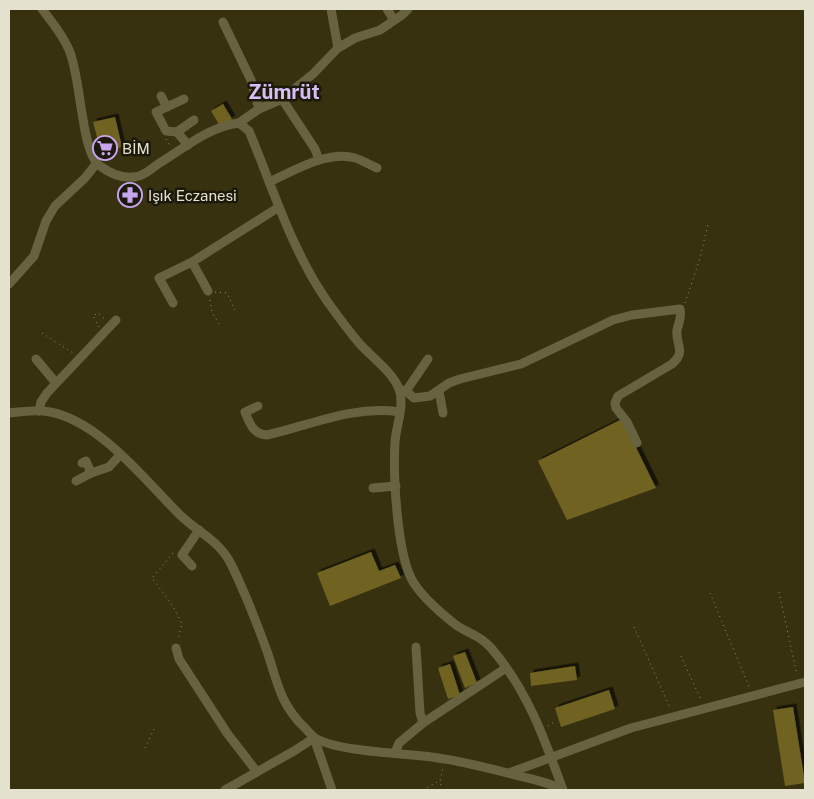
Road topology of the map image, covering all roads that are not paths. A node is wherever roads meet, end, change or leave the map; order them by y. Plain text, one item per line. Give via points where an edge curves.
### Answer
1 (42, 9) edge
2 (331, 9) edge
3 (386, 9) edge
4 (408, 9) edge
5 (394, 20) junction
6 (223, 22) dead end
7 (338, 48) junction
8 (162, 96) dead end
9 (282, 98) junction
10 (184, 99) dead end
11 (166, 107) junction
12 (259, 109) junction
13 (194, 120) dead end
14 (239, 123) junction
15 (177, 132) junction
16 (188, 145) junction
17 (319, 160) junction
18 (96, 164) junction
19 (377, 168) dead end
20 (269, 182) junction
21 (279, 207) junction
22 (192, 262) junction
23 (9, 284) edge
24 (208, 291) road end
25 (173, 303) dead end
26 (114, 322) road end
27 (36, 359) dead end
28 (428, 359) dead end
29 (56, 382) junction
30 (403, 390) junction
31 (439, 391) junction
32 (258, 406) dead end
33 (39, 411) junction
34 (400, 412) junction
35 (9, 413) edge
36 (443, 413) dead end
37 (637, 443) dead end
38 (120, 455) junction
39 (82, 463) dead end
40 (91, 473) junction
41 (76, 481) dead end
42 (396, 486) junction
43 (372, 488) dead end
44 (199, 530) junction
45 (192, 566) dead end
46 (416, 647) dead end
47 (176, 648) road end
48 (506, 668) junction
49 (802, 683) edge
50 (423, 723) junction
51 (314, 738) junction
52 (395, 753) junction
53 (551, 757) junction
54 (257, 772) junction
55 (509, 773) junction
56 (225, 790) edge
57 (332, 790) edge
58 (562, 790) edge

1 - 18 street via 70,50 87,141
2 - 7 street
3 - 5 street
4 - 5 street
5 - 7 street via 380,30
6 - 12 street via 251,80
7 - 9 street via 313,74
8 - 11 street
9 - 12 street
9 - 17 street
10 - 11 street
11 - 15 street via 156,112 166,131
12 - 14 street
13 - 15 street
14 - 16 street via 214,130
14 - 20 street via 249,131
15 - 16 street
16 - 18 street via 140,176 109,173
17 - 19 street via 350,157
17 - 20 street
18 - 23 street via 55,206 34,256
20 - 21 street
21 - 22 street
21 - 30 street via 308,270 327,301 359,343
22 - 24 street
22 - 25 street via 159,278
26 - 29 street
27 - 29 street
28 - 30 street
29 - 33 street via 43,397
30 - 31 street via 420,399
30 - 34 street
31 - 36 street
31 - 37 street via 460,379 521,364 613,320 680,310 677,359 616,400 616,408
32 - 34 street via 245,412 252,427 264,435 359,411
33 - 35 street
33 - 38 street via 74,420
34 - 42 street via 394,453
38 - 40 street via 108,467
38 - 44 street
39 - 40 street via 86,461
40 - 41 street
42 - 43 street
42 - 48 street via 405,563 412,580 421,593 456,624 480,637
44 - 45 street via 182,555
44 - 51 street via 214,541 232,566 268,654 283,701
46 - 50 street
47 - 54 street via 179,659 227,733
48 - 50 street
48 - 53 street via 524,695
49 - 53 street via 631,728
50 - 52 street via 399,742
51 - 52 street via 332,744
51 - 54 street
51 - 57 street
52 - 55 street via 445,759
53 - 55 street
53 - 58 street
54 - 56 street
55 - 58 street

